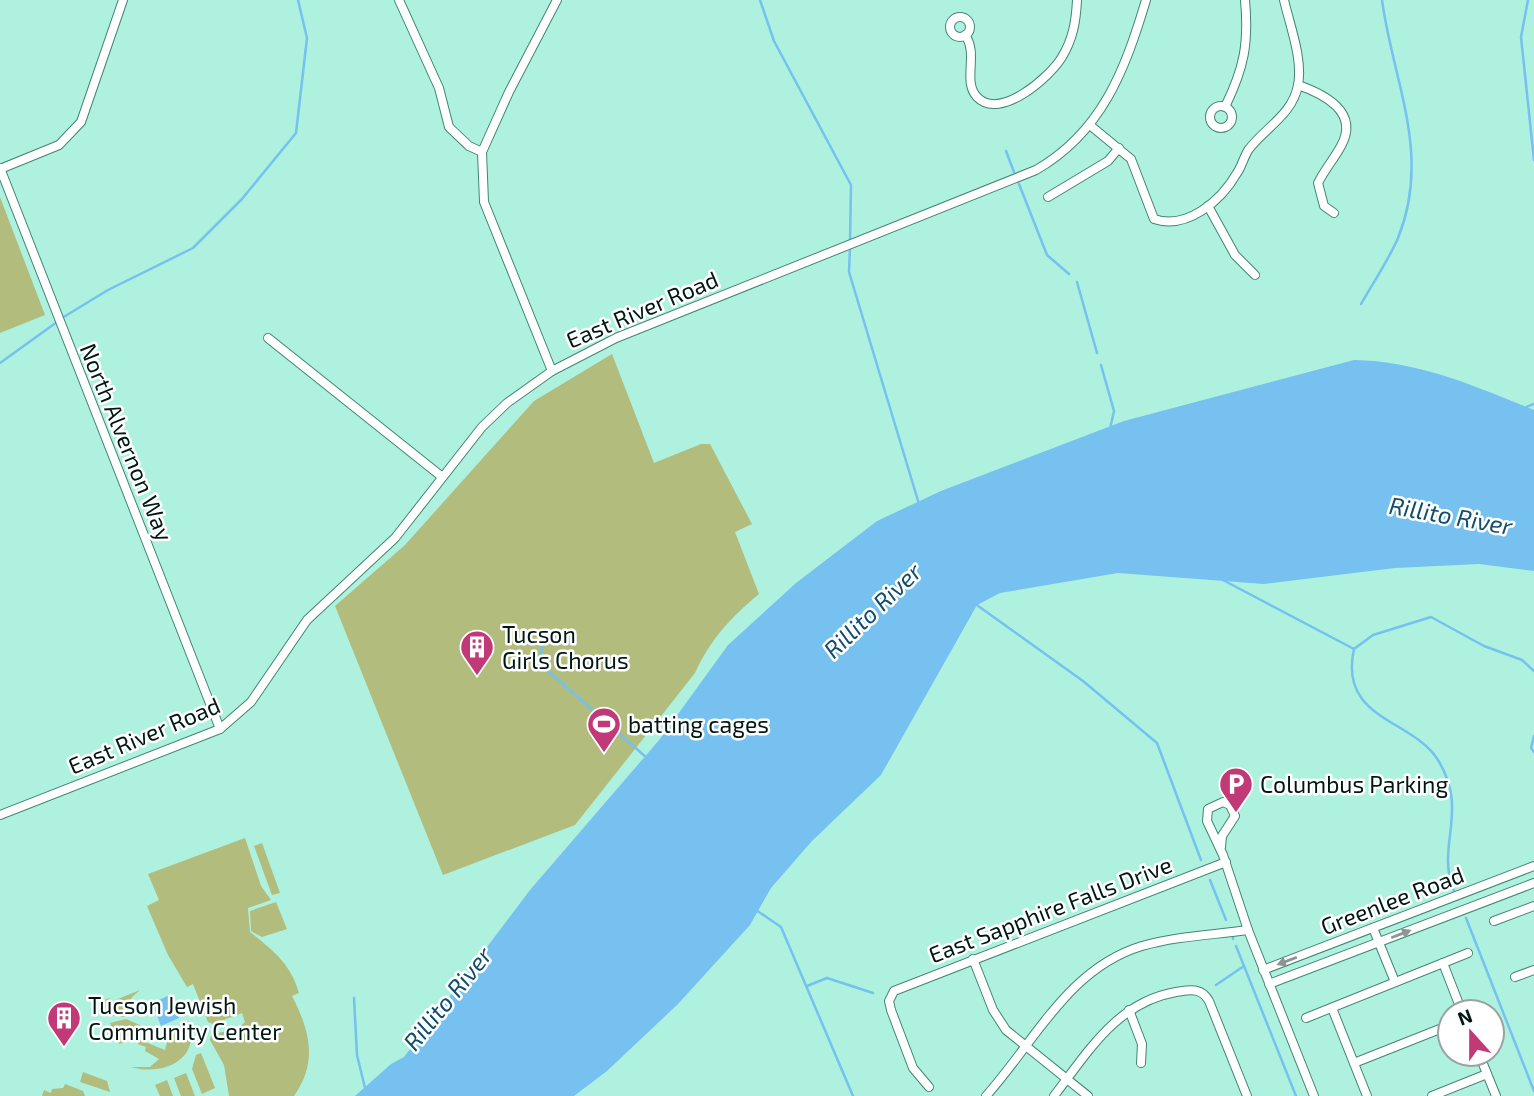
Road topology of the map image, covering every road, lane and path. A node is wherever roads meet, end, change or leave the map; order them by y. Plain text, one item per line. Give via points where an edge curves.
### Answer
1 (123, 0) edge
2 (399, 0) edge
3 (557, 0) edge
4 (1077, 0) edge
5 (1146, 0) edge
6 (1245, 0) edge
7 (1284, 0) edge
8 (965, 35) dead end
9 (1298, 85) junction
10 (1225, 107) dead end
11 (1091, 126) junction
12 (1119, 148) junction
13 (482, 152) junction
14 (0, 168) edge
15 (1048, 197) dead end
16 (1208, 206) junction
17 (1334, 213) dead end
18 (1255, 275) dead end
19 (268, 338) dead end
20 (552, 371) junction
21 (441, 476) junction
22 (220, 729) junction
23 (0, 815) edge
24 (1220, 847) junction
25 (1226, 862) junction
26 (1531, 867) edge
27 (1534, 883) edge
28 (1534, 906) edge
29 (1494, 921) dead end
30 (1373, 928) junction
31 (1248, 930) junction
32 (1379, 942) junction
33 (1468, 953) dead end
34 (972, 959) junction
35 (1443, 963) junction
36 (1263, 970) junction
37 (1534, 970) edge
38 (1515, 977) dead end
39 (1395, 982) junction
40 (1269, 984) junction
41 (1457, 998) edge
42 (1332, 1008) junction
43 (1129, 1010) junction
44 (1306, 1018) dead end
45 (1436, 1031) edge
46 (1025, 1048) junction
47 (1142, 1063) dead end
48 (1354, 1063) junction
49 (1485, 1068) edge
50 (1487, 1074) junction
51 (1067, 1080) junction
52 (929, 1087) dead end
53 (986, 1096) edge
54 (1054, 1096) edge
55 (1088, 1096) edge
56 (1247, 1096) edge
57 (1314, 1096) edge
58 (1367, 1096) edge
59 (1432, 1096) edge
60 (1496, 1096) edge

1 - 14 street via 81,122 59,145
2 - 13 street via 439,88 449,127
3 - 13 street
4 - 8 street via 1076,27 1062,58 1042,81 1009,101 986,103 976,96 971,85 974,50
5 - 11 street, East River Road via 1125,66
6 - 10 street via 1248,36 1241,73
7 - 9 street via 1296,51
9 - 16 street via 1289,107 1249,149 1237,175
9 - 17 street via 1327,96 1339,107 1345,125 1343,144 1318,183 1324,206
11 - 12 street
11 - 20 street, East River Road via 1067,150 1036,170 616,338
12 - 15 street via 1108,161
12 - 16 street via 1140,174 1154,219 1181,222
13 - 20 street via 484,202
14 - 22 street, North Alvernon Way
16 - 18 street via 1235,255
19 - 21 street
20 - 21 street, East River Road via 507,403
21 - 22 street, East River Road via 394,538 307,620 251,702
22 - 23 street, East River Road
24 - 24 street via 1235,816 1223,802 1210,806 1206,815
24 - 25 street
25 - 31 street
25 - 34 street, East Sapphire Falls Drive
26 - 27 street
26 - 30 street, Greenlee Road
32 -> 27 street, Greenlee Road
28 - 29 street
30 - 32 street
30 -> 36 street, Greenlee Road
31 - 36 street
31 - 46 street via 1161,941 1117,956 1077,984
32 - 39 street
32 - 40 street, Greenlee Road
33 - 35 street
34 - 46 street via 997,1017
34 - 52 street, East Sapphire Falls Drive via 903,985 891,996 889,1006 913,1068
35 - 39 street
35 - 41 street
36 - 40 street
37 - 38 street
39 - 42 street
40 - 57 street
42 - 44 street
42 - 48 street
43 - 47 street via 1142,1044
43 - 51 street via 1110,1025
43 - 56 street via 1161,995 1202,992
45 - 48 street
46 - 51 street
46 - 53 street
48 - 58 street
49 - 50 street
50 - 59 street
50 - 60 street
51 - 54 street
51 - 55 street

